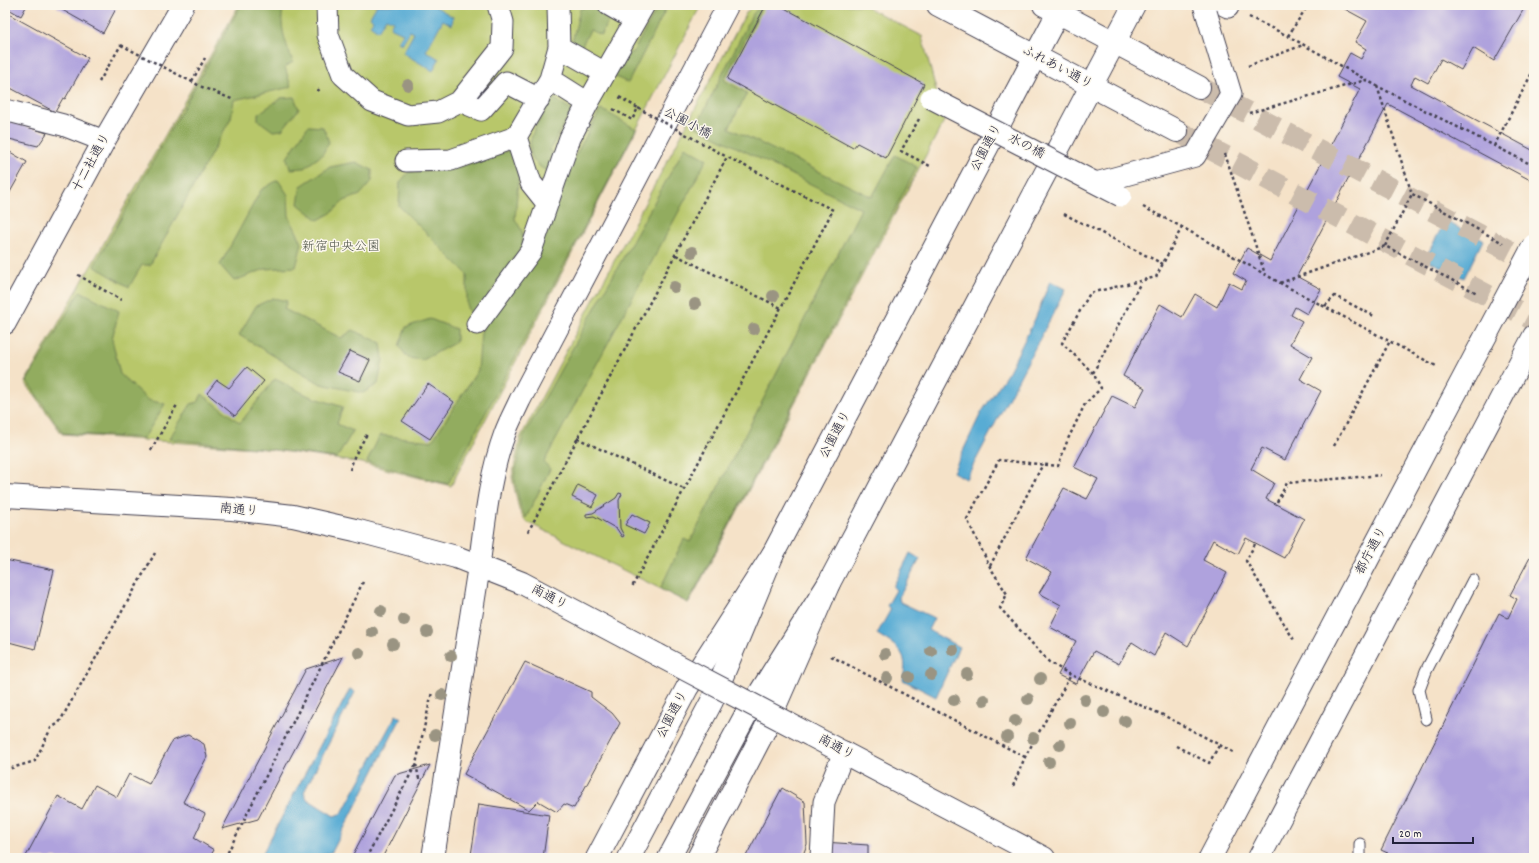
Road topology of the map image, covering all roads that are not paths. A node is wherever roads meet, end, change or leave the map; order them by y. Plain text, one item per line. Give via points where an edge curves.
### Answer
1 (183, 5) edge
2 (327, 5) edge
3 (498, 5) edge
4 (558, 5) edge
5 (609, 5) edge
6 (728, 5) edge
7 (938, 5) edge
8 (1134, 5) edge
9 (1204, 5) edge
10 (1055, 8) edge
11 (640, 13) edge
12 (1114, 42) junction
13 (559, 47) junction
14 (1035, 56) junction
15 (606, 73) junction
16 (550, 79) junction
17 (1091, 86) junction
18 (1199, 87) tunnel mouth
19 (931, 98) road end
20 (539, 99) junction
21 (460, 101) junction
22 (588, 103) junction
23 (5, 110) edge
24 (1177, 131) tunnel mouth
25 (516, 137) junction
26 (104, 141) junction
27 (406, 160) dead end
28 (1096, 183) junction
29 (1121, 196) road end
30 (547, 203) junction
31 (1534, 245) edge
32 (5, 323) edge
33 (478, 324) dead end
34 (1534, 336) edge
35 (5, 496) edge
36 (773, 554) junction
37 (479, 566) junction
38 (1473, 580) dead end
39 (829, 583) junction
40 (1426, 719) dead end
41 (844, 752) junction
42 (1360, 844) dead end
43 (433, 858) edge
44 (597, 858) edge
45 (630, 858) edge
46 (669, 858) edge
47 (698, 858) edge
48 (821, 858) edge
49 (1044, 858) edge
50 (1210, 858) edge
51 (1259, 858) edge
52 (1360, 858) edge

1 - 26 main road, 十二社通り
2 - 21 street via 328,34 343,76 372,101 408,115 438,112
3 - 21 street via 503,22 502,48
4 - 13 street
5 - 11 street
6 - 37 street via 505,433 492,478
7 - 14 main road, ふれあい通り
8 - 12 main road
9 - 28 street, bridge via 1231,94 1195,156
10 - 12 main road
10 - 14 main road, 公園通り
11 - 15 street
12 - 17 main road
12 - 18 main road
13 - 15 street
13 - 16 street
14 - 17 main road, ふれあい通り
14 - 36 main road, 公園通り
15 - 22 street
16 - 20 street
16 - 22 street
17 - 24 main road, ふれあい通り
17 - 39 main road
19 - 28 street, 水の橋, bridge
20 - 21 street via 506,82 482,110
20 - 25 street
22 - 30 street via 570,138
23 - 26 street via 63,125
25 - 27 street via 451,160
25 - 30 street via 531,183
26 - 32 main road, 十二社通り
28 - 29 street, 水の橋, bridge
30 - 33 street via 530,251
31 - 50 main road, 都庁通り, bridge
34 - 51 main road
35 - 37 main road, 南通り via 232,509 292,516 456,557
36 - 44 main road, 公園通り via 687,688
36 - 45 main road via 712,701
37 - 41 main road, 南通り, bridge via 522,583
37 - 43 main road
38 - 40 lane via 1426,671 1419,690
39 - 46 main road via 744,718
39 - 47 main road via 765,729
41 - 48 street via 824,802
41 - 49 main road, 南通り
42 - 52 lane

